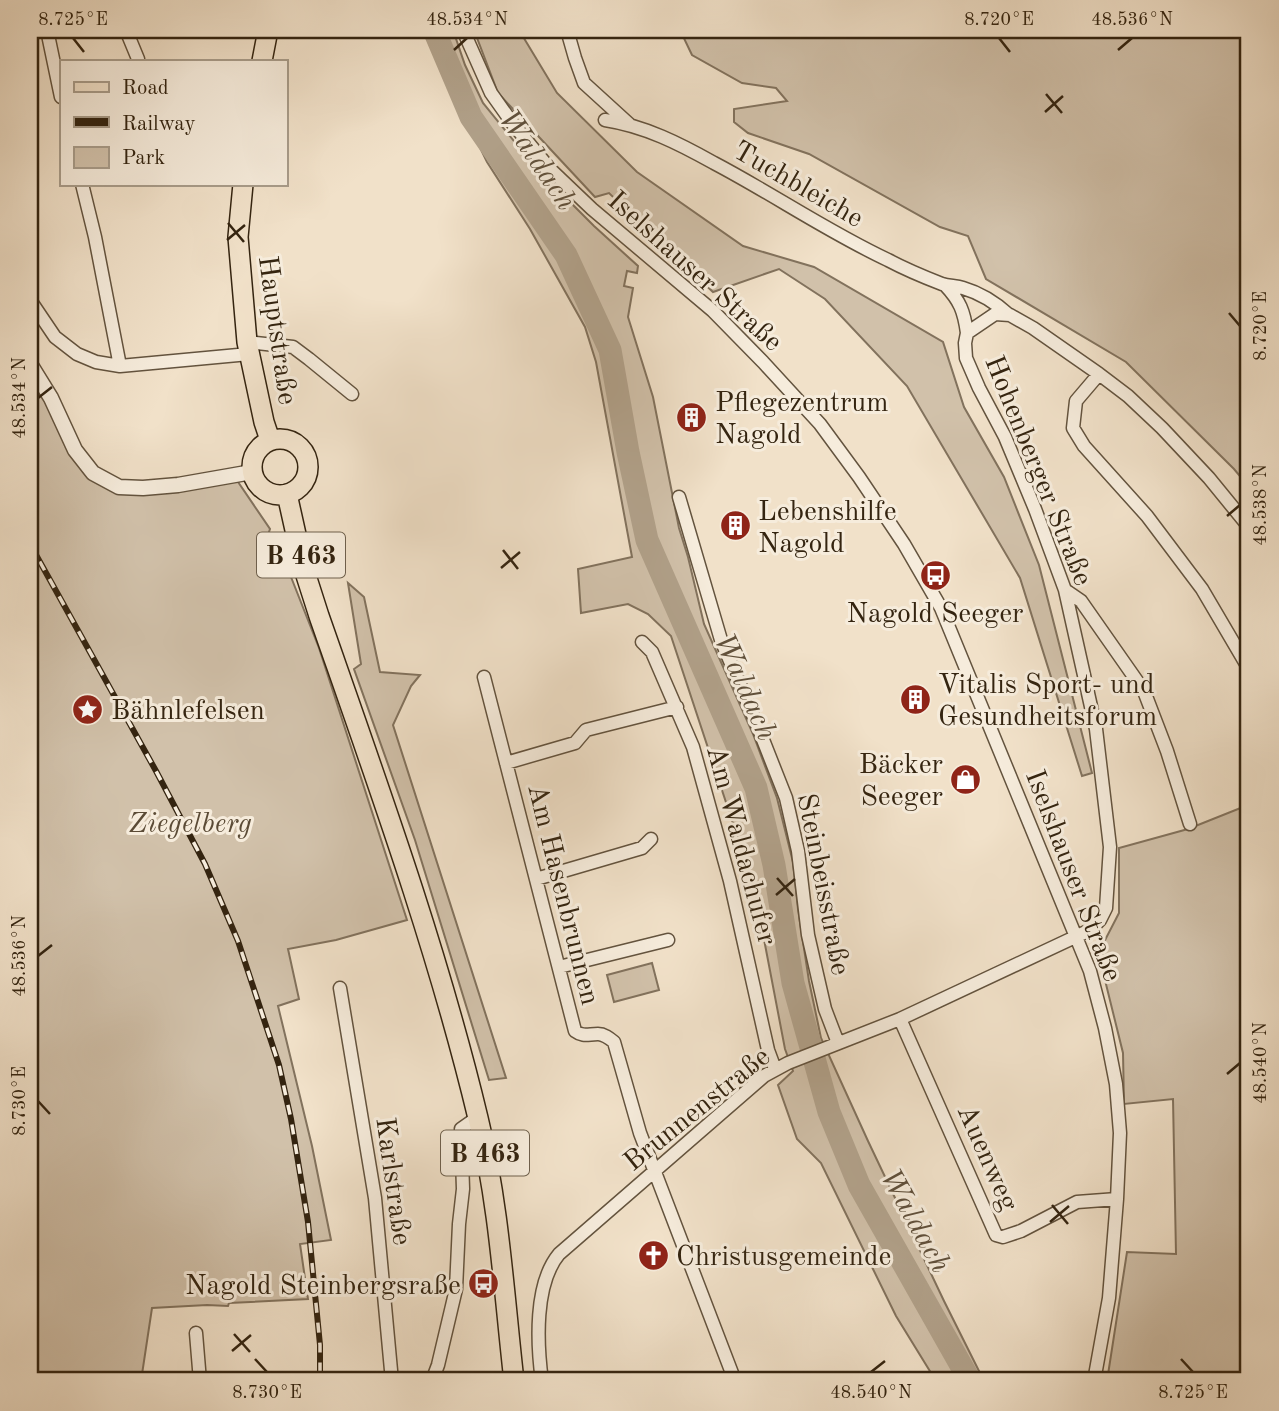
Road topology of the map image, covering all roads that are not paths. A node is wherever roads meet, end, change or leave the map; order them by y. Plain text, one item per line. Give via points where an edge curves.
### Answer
1 (47, 30) edge
2 (126, 30) edge
3 (268, 30) edge
4 (463, 30) edge
5 (567, 30) edge
6 (138, 59) dead end
7 (262, 60) edge
8 (60, 92) edge
9 (606, 120) dead end
10 (629, 124) junction
11 (82, 186) edge
12 (243, 186) edge
13 (945, 285) junction
14 (30, 300) edge
15 (1010, 316) junction
16 (967, 333) junction
17 (248, 348) junction
18 (30, 364) edge
19 (120, 366) junction
20 (1099, 374) junction
21 (352, 394) dead end
22 (270, 440) junction
23 (252, 472) junction
24 (287, 494) junction
25 (679, 497) dead end
26 (1249, 527) edge
27 (1065, 590) junction
28 (642, 642) dead end
29 (1249, 668) edge
30 (484, 677) dead end
31 (677, 707) junction
32 (506, 763) junction
33 (1190, 824) dead end
34 (651, 839) dead end
35 (536, 879) junction
36 (1077, 936) junction
37 (668, 940) dead end
38 (559, 967) junction
39 (340, 988) dead end
40 (900, 1019) junction
41 (838, 1043) junction
42 (775, 1069) junction
43 (478, 1119) junction
44 (655, 1172) junction
45 (1117, 1199) junction
46 (196, 1333) dead end
47 (200, 1381) edge
48 (392, 1381) edge
49 (432, 1381) edge
50 (514, 1381) edge
51 (542, 1381) edge
52 (735, 1381) edge
53 (1094, 1381) edge

1 - 8 street
2 - 6 street
3 - 7 main road
4 - 36 street, Iselshauser Straße via 491,93 550,169 713,311 820,424 859,477 941,608
5 - 10 street, Tuchbleiche via 584,83
9 - 10 street, Tuchbleiche
10 - 13 street, Tuchbleiche via 680,145 841,237
11 - 19 street
12 - 17 main road, Hauptstraße via 238,237
13 - 15 street, Tuchbleiche via 985,298
13 - 16 street via 964,312
14 - 19 street via 55,337 77,354
15 - 16 street, Hohenberger Straße via 995,314
15 - 20 street, Hohenberger Straße
16 - 27 street, Hohenberger Straße via 966,358 1005,437
17 - 19 street
17 - 21 street via 293,347
17 - 22 main road, Hauptstraße
18 - 23 street via 75,450 93,473 119,486 178,485
20 - 26 street, Hohenberger Straße via 1162,428
20 - 29 street via 1076,401 1073,428 1202,589
22 - 23 main road via 258,450
22 - 24 main road via 296,444 306,458 302,484
23 - 24 main road via 261,488
24 - 43 main road, B 463 via 319,616 427,931
25 - 41 street, Steinbeisstraße via 721,640 786,798 808,935
27 - 33 street via 1081,601 1144,691
27 - 36 street, Hohenberger Straße via 1096,729 1110,847 1106,908 1090,930
28 - 31 street, Am Waldachufer via 652,652
30 - 32 street, Am Hasenbrunnen
31 - 32 street via 586,730 575,743
31 - 42 street, Am Waldachufer via 693,747 730,881
32 - 35 street, Am Hasenbrunnen
34 - 35 street via 642,849
35 - 38 street, Am Hasenbrunnen
36 - 40 street, Brunnenstraße
36 - 45 street, Iselshauser Straße via 1090,971 1116,1084 1120,1133
37 - 38 street
38 - 44 street, Am Hasenbrunnen via 575,1031 600,1034 614,1042
39 - 48 street, Karlstraße via 375,1198
40 - 41 street, Brunnenstraße
40 - 45 street, Auenweg via 996,1235 1021,1231 1077,1202
41 - 42 street, Brunnenstraße
42 - 44 street, Brunnenstraße
43 - 49 street via 461,1129 463,1189 456,1289
43 - 50 main road, B 463 via 497,1218
44 - 51 street, Brunnenstraße via 550,1265 539,1301
44 - 52 street
45 - 53 street, Iselshauser Straße via 1109,1298
46 - 47 street

